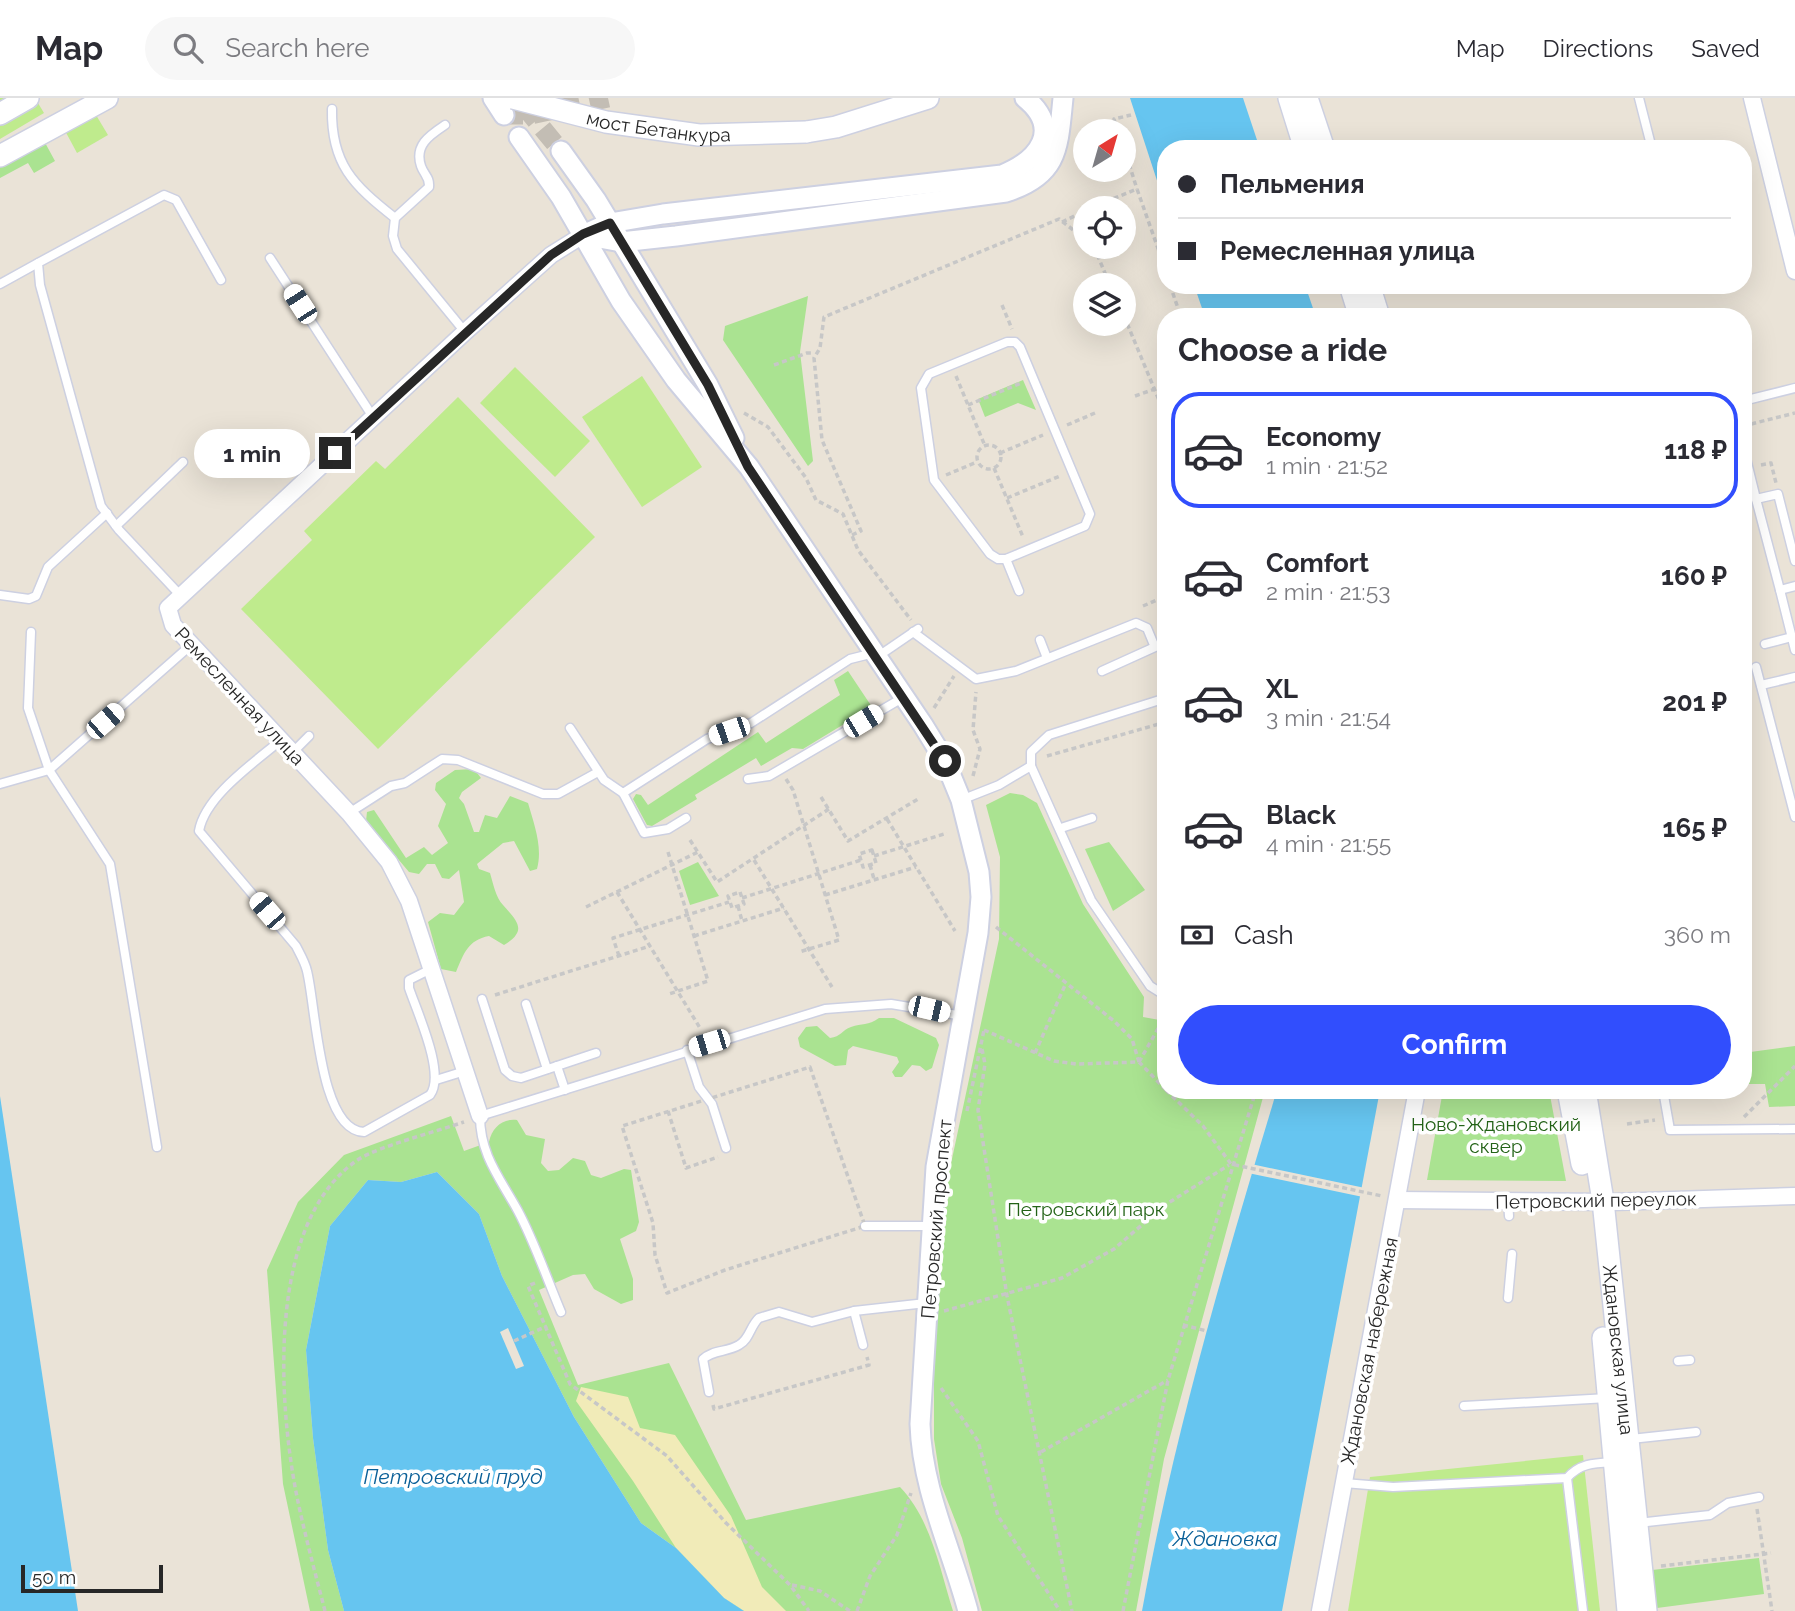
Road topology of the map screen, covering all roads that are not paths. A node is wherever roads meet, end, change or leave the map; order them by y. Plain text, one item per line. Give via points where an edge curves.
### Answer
1 (28, 98) edge
2 (107, 98) edge
3 (492, 98) edge
4 (928, 98) edge
5 (1025, 98) edge
6 (1063, 98) edge
7 (1289, 98) edge
8 (1307, 98) edge
9 (1639, 98) edge
10 (1752, 98) edge
11 (508, 106) edge
12 (332, 108) dead end
13 (0, 114) edge
14 (445, 125) dead end
15 (519, 137) dead end
16 (1302, 140) edge
17 (1321, 140) edge
18 (1651, 140) edge
19 (561, 151) tunnel mouth
20 (0, 156) edge
21 (395, 218) junction
22 (610, 223) junction
23 (583, 234) junction
24 (621, 242) junction
25 (270, 258) dead end
26 (38, 263) junction
27 (1795, 271) edge
28 (221, 280) dead end
29 (0, 284) edge
30 (465, 332) junction
31 (1795, 388) edge
32 (1752, 399) edge
33 (373, 417) junction
34 (183, 462) dead end
35 (748, 467) junction
36 (1752, 481) edge
37 (1756, 499) junction
38 (107, 513) junction
39 (116, 526) junction
40 (1006, 559) junction
41 (1795, 561) edge
42 (1795, 586) edge
43 (1780, 590) junction
44 (1019, 592) dead end
45 (0, 595) edge
46 (181, 596) junction
47 (31, 632) dead end
48 (1792, 637) junction
49 (1040, 640) dead end
50 (1157, 644) edge
51 (1765, 644) dead end
52 (191, 645) junction
53 (1154, 645) junction
54 (1795, 650) edge
55 (875, 655) junction
56 (1047, 658) junction
57 (1756, 667) dead end
58 (1102, 671) dead end
59 (1795, 677) edge
60 (1760, 685) junction
61 (904, 697) junction
62 (1157, 701) edge
63 (570, 728) dead end
64 (309, 736) dead end
65 (281, 740) junction
66 (292, 752) junction
67 (1031, 766) junction
68 (50, 770) junction
69 (598, 772) junction
70 (748, 779) dead end
71 (0, 784) edge
72 (623, 793) junction
73 (961, 800) junction
74 (349, 813) junction
75 (1795, 817) edge
76 (686, 818) dead end
77 (1093, 818) dead end
78 (1061, 828) junction
79 (431, 969) junction
80 (1157, 990) edge
81 (482, 999) road end
82 (526, 1004) dead end
83 (970, 1022) junction
84 (687, 1050) junction
85 (596, 1054) dead end
86 (557, 1066) junction
87 (547, 1069) junction
88 (465, 1071) junction
89 (436, 1080) junction
90 (565, 1090) junction
91 (1415, 1099) edge
92 (1570, 1099) edge
93 (1585, 1099) edge
94 (1665, 1099) edge
95 (480, 1116) junction
96 (1795, 1129) edge
97 (157, 1147) dead end
98 (726, 1148) road end
99 (1795, 1196) edge
100 (1397, 1200) junction
101 (1596, 1201) junction
102 (865, 1226) road end
103 (932, 1226) junction
104 (1512, 1254) dead end
105 (1507, 1298) dead end
106 (935, 1301) junction
107 (854, 1311) junction
108 (561, 1312) dead end
109 (863, 1345) road end
110 (1690, 1360) dead end
111 (1678, 1361) dead end
112 (709, 1392) road end
113 (1608, 1398) junction
114 (1464, 1406) dead end
115 (1696, 1432) dead end
116 (1628, 1440) junction
117 (1614, 1462) junction
118 (1567, 1478) junction
119 (1344, 1483) junction
120 (1758, 1497) road end
121 (1636, 1523) junction
122 (968, 1611) edge
123 (1320, 1611) edge
124 (1583, 1611) edge
125 (1628, 1611) edge
126 (1646, 1611) edge

1 - 13 main road
2 - 20 main road
3 - 11 street
4 - 11 main road, мост Бетанкура, bridge via 806,132 699,135
5 - 22 street, Ремесленная улица via 1036,107 1044,130 1040,150 1022,167 1002,175
6 - 24 street via 1057,149 1047,169 1030,184 1006,192
7 - 16 main road
8 - 17 main road
9 - 18 lane
10 - 27 street
12 - 21 lane via 331,139 337,154 362,192
14 - 21 lane via 420,148 429,187
15 - 23 street, Петровский проспект
19 - 22 street, Петровский проспект
21 - 30 lane via 397,248
22 - 23 street, Ремесленная улица
22 - 24 street, Петровский проспект
23 - 24 street
23 - 30 street, Ремесленная улица via 551,255
23 - 35 street, Петровский проспект via 611,286 676,380
24 - 35 street, Петровский проспект via 708,385
25 - 33 lane
26 - 28 lane via 164,195 177,200
26 - 29 lane
26 - 38 lane via 89,466
30 - 33 street, Ремесленная улица
31 - 32 lane
33 - 46 street, Ремесленная улица
34 - 39 lane
35 - 55 street, Петровский проспект
36 - 37 lane
37 - 41 lane via 1778,494
37 - 43 lane
38 - 39 lane
38 - 45 lane via 48,566 36,596
39 - 46 lane
40 - 40 lane via 990,554 934,480 921,388 929,374 1015,342 1090,514 1089,521
40 - 44 lane
42 - 43 lane
43 - 48 lane
46 - 52 street, Ремесленная улица via 168,608 173,625
47 - 68 lane via 28,708
48 - 51 lane
48 - 54 lane
49 - 56 lane
50 - 53 lane
52 - 65 street, Ремесленная улица
52 - 68 lane
53 - 56 lane via 1147,628 1136,623
53 - 58 lane
55 - 56 lane via 915,631 976,679 1016,671
55 - 61 street, Петровский проспект
55 - 72 lane via 850,659 751,723 707,739
57 - 60 lane
59 - 60 lane
60 - 75 lane
61 - 70 lane via 769,776
61 - 73 street, Петровский проспект via 945,761
62 - 67 lane via 1049,735 1031,752
63 - 69 lane
64 - 66 lane
65 - 66 street, Ремесленная улица
65 - 89 lane via 223,790 200,823 202,837 296,946 307,968 327,1092 347,1127 364,1132 430,1095
66 - 74 street, Ремесленная улица
67 - 73 lane
67 - 78 lane
68 - 71 lane
68 - 97 lane via 110,864
69 - 72 lane
69 - 74 lane via 558,794 542,794 458,760 443,759
72 - 76 lane via 644,833 668,829
73 - 83 street, Петровский проспект via 981,897
74 - 79 street, Ремесленная улица via 401,882
77 - 78 lane
78 - 80 lane via 1091,900
79 - 88 street, Ремесленная улица
79 - 89 lane via 415,974 409,988
81 - 87 lane via 505,1070 521,1078
82 - 87 lane
83 - 84 lane via 910,1006 857,1005 813,1012
83 - 103 street, Петровский проспект via 941,1133
84 - 90 lane
84 - 98 lane
85 - 86 lane
86 - 87 lane
86 - 90 lane
88 - 89 lane
88 - 95 street, Ремесленная улица
90 - 95 lane
91 - 100 street, Ждановская набережная
92 - 101 main road, Ждановская улица
93 - 101 main road, Ждановская улица
94 - 96 lane via 1670,1130
95 - 108 lane via 480,1137 490,1166 518,1211
99 - 101 street, Петровский переулок
100 - 101 street, Петровский переулок via 1509,1208
100 - 119 street, Ждановская набережная
101 - 113 main road, Ждановская улица
101 - 116 main road, Ждановская улица via 1625,1366
102 - 103 lane
103 - 106 street, Петровский проспект
104 - 105 lane
106 - 107 lane
106 - 122 street, Петровский проспект via 920,1424 921,1456
107 - 109 lane
107 - 112 lane via 812,1322 779,1312 759,1318 746,1340 703,1359
110 - 111 lane
113 - 114 lane
113 - 117 main road, Ждановская улица
115 - 116 lane
116 - 121 main road, Ждановская улица
117 - 118 lane via 1584,1465
117 - 125 main road, Ждановская улица
118 - 119 lane via 1393,1487
118 - 124 lane
119 - 123 street, Ждановская набережная
120 - 121 lane via 1728,1503 1710,1515
121 - 126 main road, Ждановская улица

